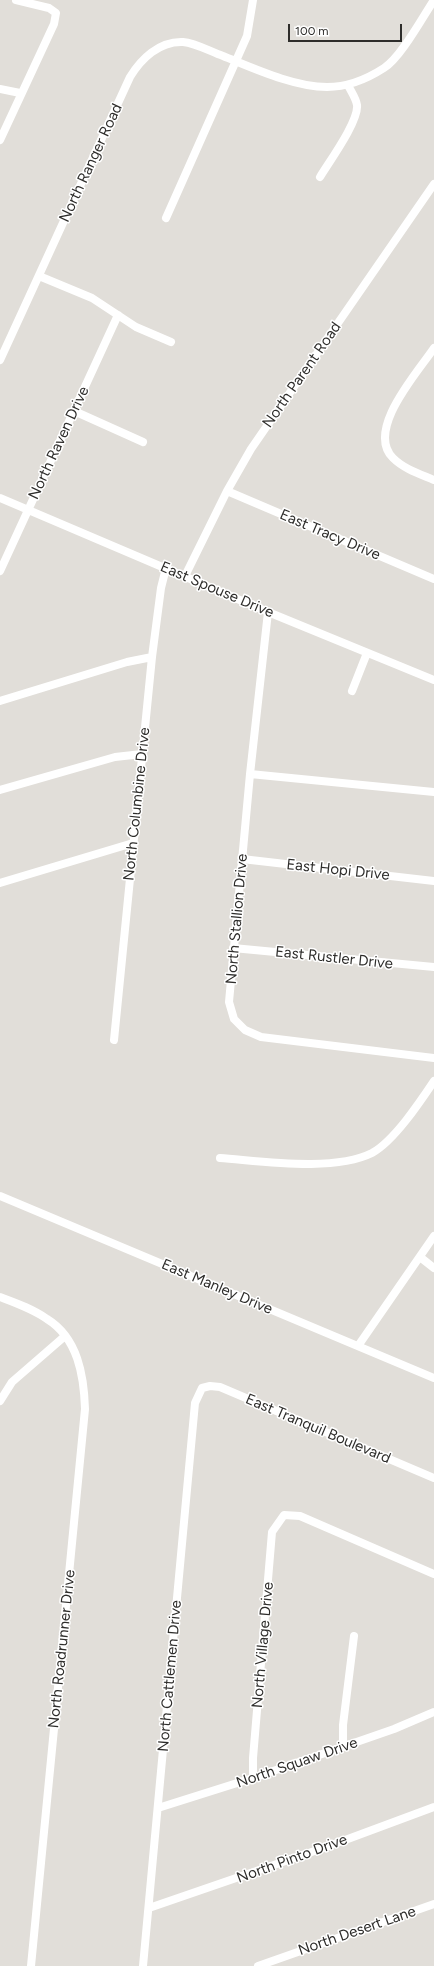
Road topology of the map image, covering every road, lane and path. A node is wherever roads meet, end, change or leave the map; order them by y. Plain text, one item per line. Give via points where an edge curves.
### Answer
1 (16, 0) edge
2 (253, 0) edge
3 (434, 0) edge
4 (235, 61) junction
5 (348, 84) junction
6 (0, 89) edge
7 (20, 93) junction
8 (0, 140) edge
9 (320, 177) dead end
10 (434, 184) edge
11 (166, 218) dead end
12 (39, 276) junction
13 (118, 315) junction
14 (171, 342) dead end
15 (434, 348) edge
16 (0, 360) edge
17 (74, 411) junction
18 (143, 442) dead end
19 (434, 480) edge
20 (227, 492) junction
21 (0, 498) edge
22 (27, 510) junction
23 (166, 568) junction
24 (0, 571) edge
25 (185, 576) junction
26 (434, 579) edge
27 (268, 612) junction
28 (367, 652) junction
29 (152, 657) junction
30 (434, 680) edge
31 (352, 691) dead end
32 (0, 701) edge
33 (142, 754) junction
34 (250, 774) junction
35 (0, 790) edge
36 (434, 792) edge
37 (133, 843) junction
38 (242, 859) junction
39 (434, 881) edge
40 (0, 883) edge
41 (233, 948) junction
42 (434, 967) edge
43 (114, 1040) dead end
44 (434, 1058) edge
45 (434, 1082) edge
46 (220, 1158) dead end
47 (0, 1196) edge
48 (434, 1236) edge
49 (420, 1257) junction
50 (434, 1268) edge
51 (0, 1296) edge
52 (65, 1336) junction
53 (358, 1346) junction
54 (434, 1378) edge
55 (202, 1388) joint
56 (0, 1401) edge
57 (434, 1478) edge
58 (434, 1574) edge
59 (354, 1636) dead end
60 (434, 1712) edge
61 (343, 1747) junction
62 (253, 1778) junction
63 (434, 1807) edge
64 (158, 1808) junction
65 (434, 1904) edge
66 (148, 1908) junction
67 (31, 1966) edge
68 (143, 1966) edge
69 (258, 1966) edge

1 - 7 street via 49,8 56,13 54,24
2 - 4 street via 247,36
3 - 5 street, North Ranger Road via 399,53 385,68
4 - 5 street, North Ranger Road via 300,83 326,87
4 - 11 street
4 - 12 street, North Ranger Road via 182,42 152,51 139,62
5 - 9 street via 357,104 356,113
6 - 7 street
7 - 8 street
10 - 20 street, North Parent Road via 250,449
12 - 13 street via 92,298
12 - 16 street, North Ranger Road
13 - 14 street via 136,327
13 - 17 street, North Raven Drive
15 - 19 street via 394,406 384,436 392,457 413,471
17 - 18 street
17 - 22 street, North Raven Drive
20 - 25 street, North Parent Road
20 - 26 street, East Tracy Drive
21 - 22 street, East Spouse Drive
22 - 23 street, East Spouse Drive
22 - 24 street, North Raven Drive
23 - 25 street, East Spouse Drive
23 - 29 street, North Columbine Drive
25 - 27 street, East Spouse Drive
27 - 28 street, East Spouse Drive
27 - 34 street, North Stallion Drive
28 - 30 street, East Spouse Drive
28 - 31 street
29 - 32 street via 127,662
29 - 33 street, North Columbine Drive
33 - 35 street via 115,757
33 - 37 street, North Columbine Drive
34 - 36 street
34 - 38 street, North Stallion Drive
37 - 40 street
37 - 43 street, North Columbine Drive
38 - 39 street, East Hopi Drive
38 - 41 street, North Stallion Drive
41 - 42 street, East Rustler Drive
41 - 44 street, North Stallion Drive via 229,1002 234,1019 245,1030 261,1037
45 - 46 street via 388,1141 373,1153 358,1158 320,1163
47 - 53 street, East Manley Drive
48 - 49 street
49 - 50 street
49 - 53 street
51 - 52 street, North Roadrunner Drive via 48,1319
52 - 56 street via 12,1382
52 - 67 street, North Roadrunner Drive via 76,1354 83,1373 85,1408
53 - 54 street, East Manley Drive
55 - 57 street, East Tranquil Boulevard via 220,1387
55 - 64 street, North Cattlemen Drive via 195,1402
58 - 62 street, North Village Drive via 300,1516 284,1515 272,1532
59 - 61 street via 343,1725
60 - 61 street, North Squaw Drive
61 - 62 street, North Squaw Drive
62 - 64 street, North Squaw Drive
63 - 66 street, North Pinto Drive
64 - 66 street, North Cattlemen Drive
65 - 69 street, North Desert Lane
66 - 68 street, North Cattlemen Drive

